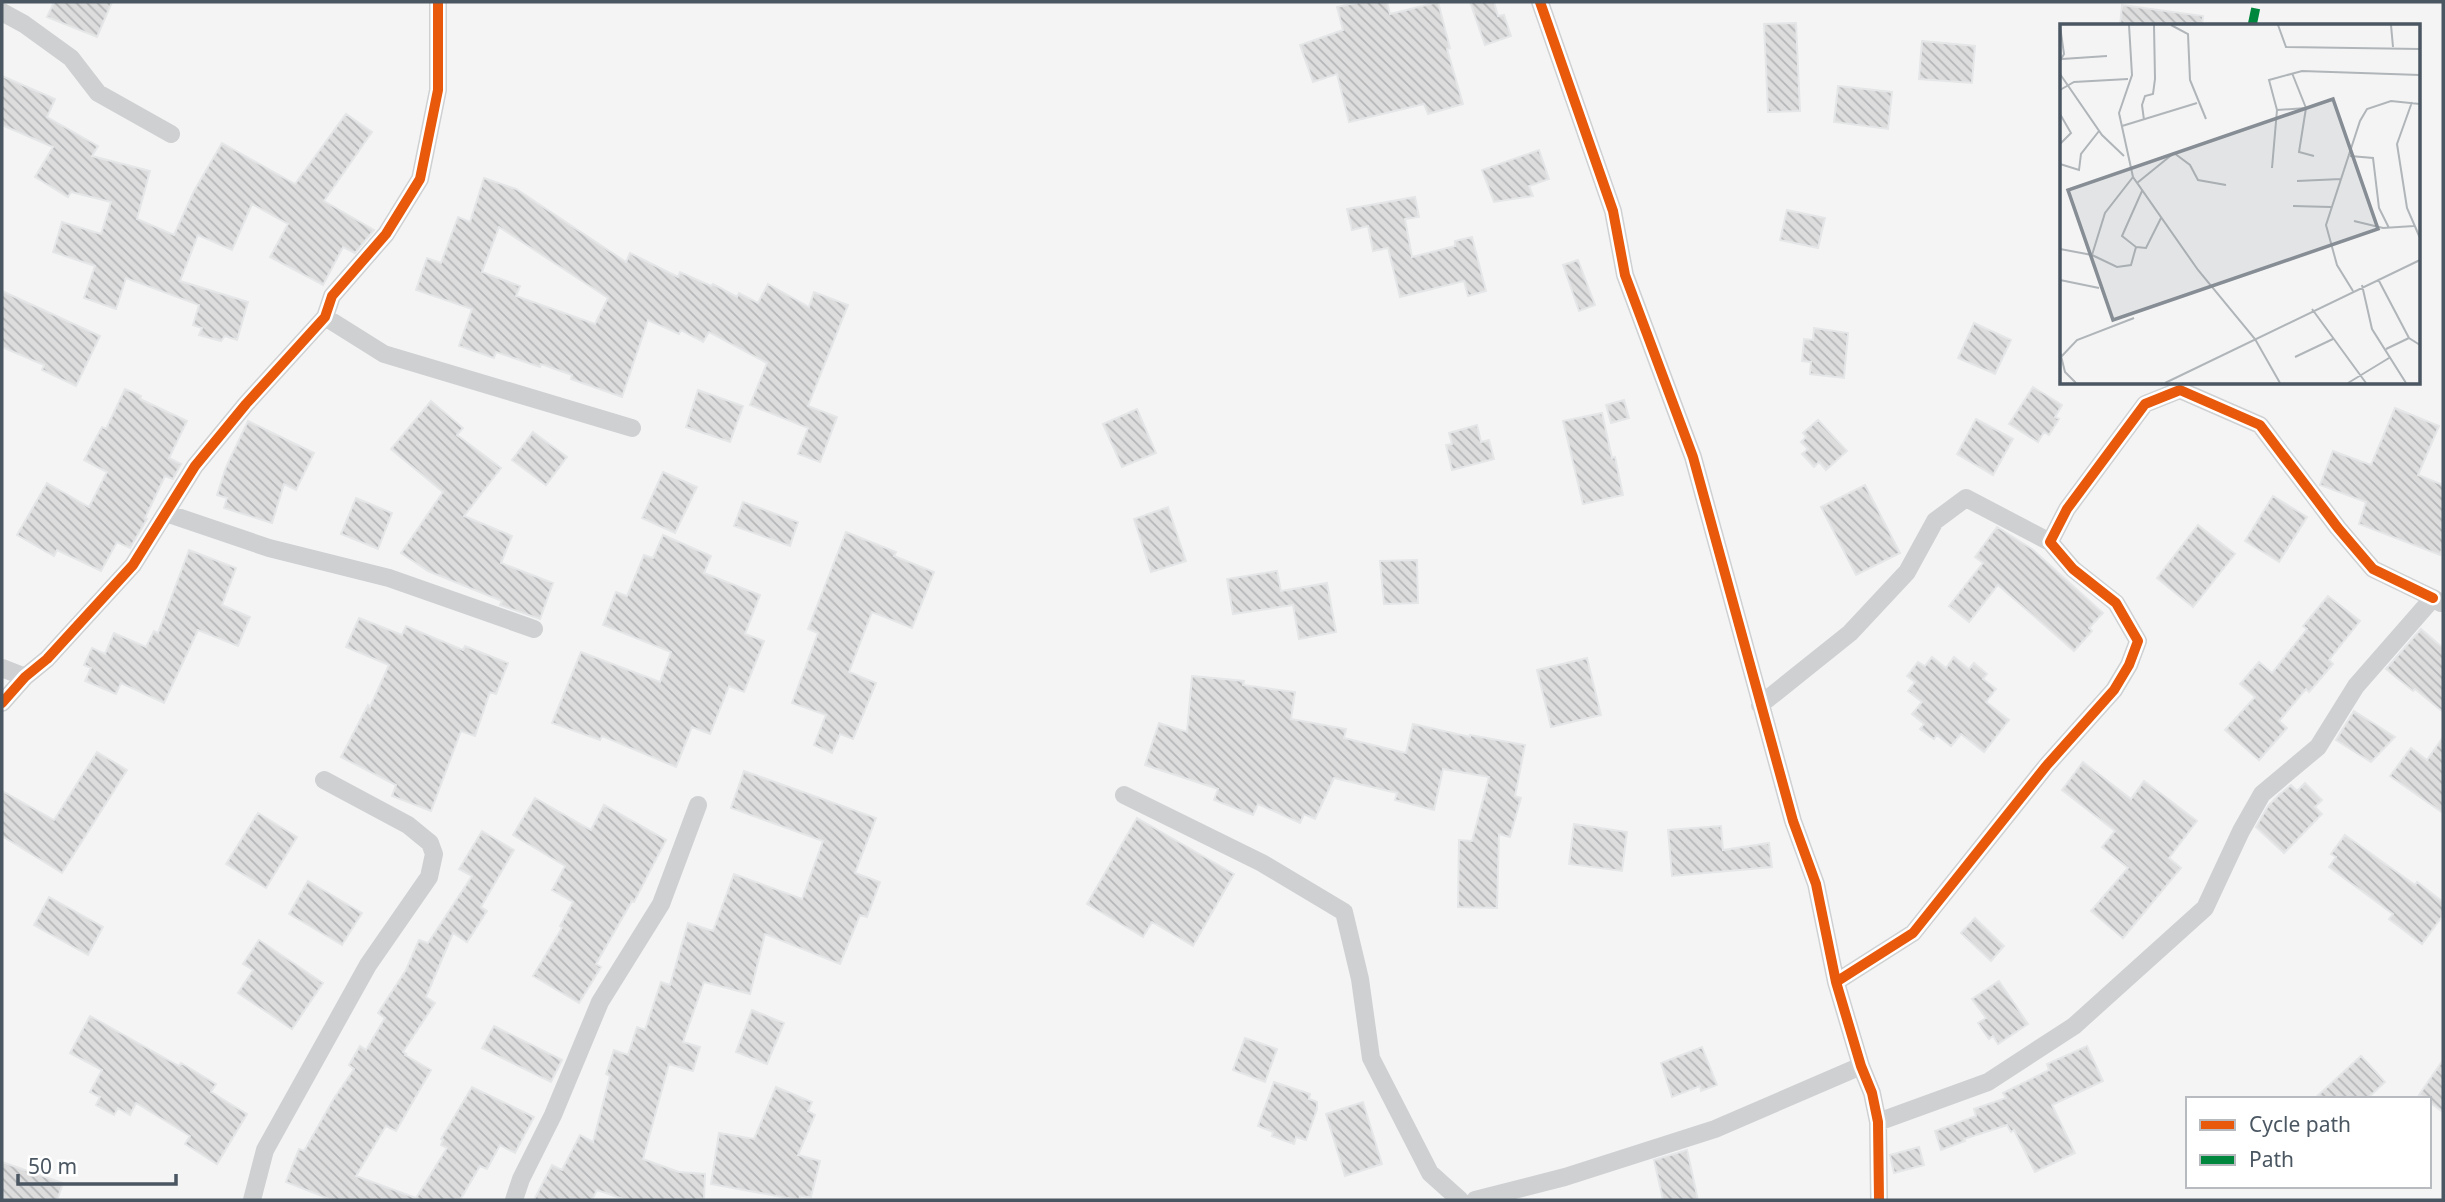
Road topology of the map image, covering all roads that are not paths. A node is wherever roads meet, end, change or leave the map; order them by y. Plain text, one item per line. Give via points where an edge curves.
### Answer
1 (438, 2) edge
2 (1541, 2) edge
3 (2, 12) edge
4 (171, 134) dead end
5 (325, 317) junction
6 (632, 428) dead end
7 (166, 513) junction
8 (2050, 542) junction
9 (2438, 601) edge
10 (534, 629) dead end
11 (2, 668) edge
12 (24, 677) junction
13 (2, 703) edge
14 (1760, 705) junction
15 (324, 780) dead end
16 (1124, 795) dead end
17 (698, 805) dead end
18 (1836, 982) junction
19 (1861, 1066) junction
20 (1878, 1122) junction
21 (252, 1200) edge
22 (514, 1200) edge
23 (1460, 1200) edge
24 (1475, 1200) edge
25 (1879, 1200) edge

1 - 5 street via 438,90 420,179 386,234 331,296
2 - 14 street via 1606,186 1625,275 1693,457
3 - 4 street via 71,58 98,93
5 - 6 street via 384,354
5 - 7 street via 195,466
7 - 10 street via 269,548 389,578
7 - 12 street via 133,565 47,659
8 - 9 street via 2067,509 2145,404 2180,390 2260,425 2373,569
8 - 14 street via 1966,498 1935,521 1907,572 1850,633
8 - 18 street via 2073,569 2116,603 2138,640 2129,666 1913,933
9 - 20 street via 2356,685 2318,747 2262,794 2205,908 2074,1026 1988,1082
11 - 12 street
12 - 13 street
14 - 18 street via 1816,884
15 - 21 street via 408,825 430,843 434,854 429,877 368,965 265,1150
16 - 23 street via 1262,863 1344,912 1360,979 1371,1058 1430,1173
17 - 22 street via 661,904 600,1002
18 - 19 street
19 - 20 street
19 - 24 street via 1715,1129 1566,1177
20 - 25 street

